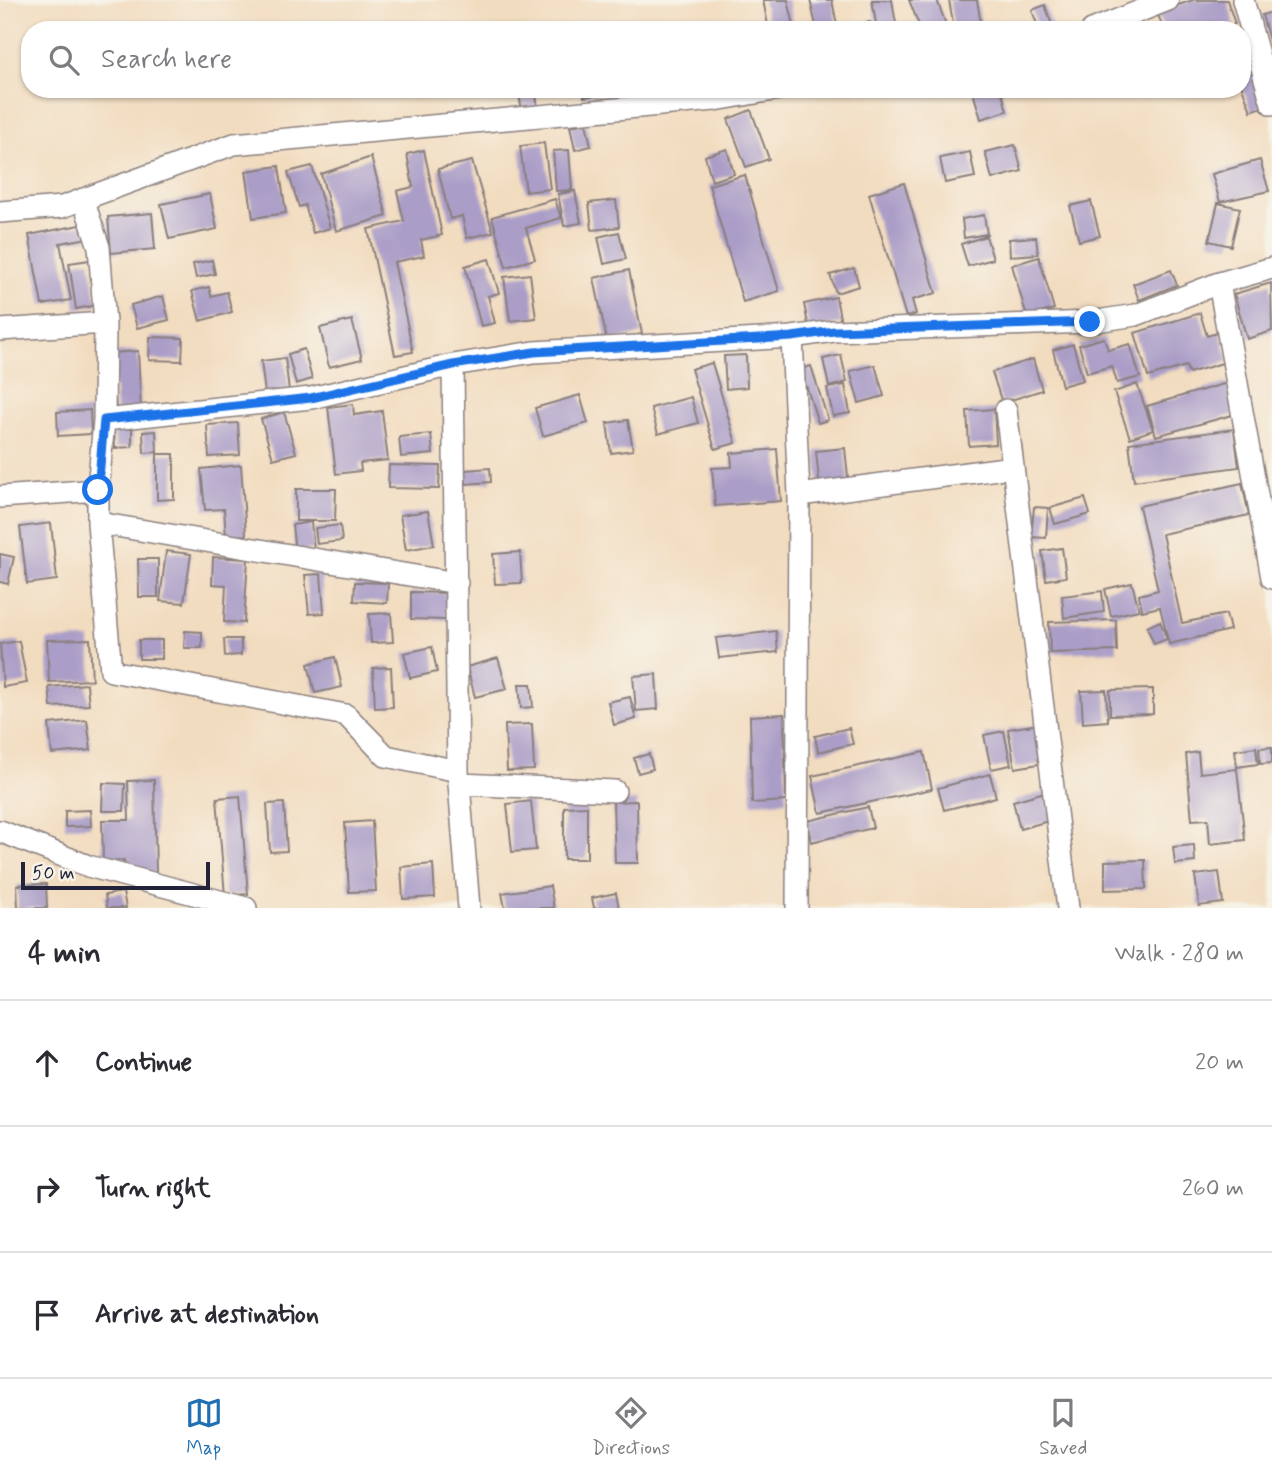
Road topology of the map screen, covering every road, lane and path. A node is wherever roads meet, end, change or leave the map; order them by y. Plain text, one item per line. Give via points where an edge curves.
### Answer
1 (1168, 0) edge
2 (1243, 0) edge
3 (1115, 21) edge
4 (1250, 21) edge
5 (1251, 22) edge
6 (1269, 73) edge
7 (727, 98) edge
8 (1272, 104) edge
9 (83, 199) junction
10 (0, 212) edge
11 (1272, 268) edge
12 (1219, 283) junction
13 (106, 323) junction
14 (0, 330) edge
15 (792, 337) junction
16 (453, 365) junction
17 (1006, 410) dead end
18 (104, 420) junction
19 (1013, 467) junction
20 (98, 490) junction
21 (799, 495) junction
22 (0, 498) edge
23 (97, 523) junction
24 (1272, 578) edge
25 (457, 583) junction
26 (459, 778) junction
27 (615, 792) dead end
28 (0, 831) edge
29 (236, 907) edge
30 (469, 908) edge
31 (797, 908) edge
32 (1068, 908) edge

1 - 3 street
2 - 4 street
5 - 6 street
6 - 8 street
7 - 9 street via 234,144
9 - 10 street via 62,207
9 - 13 street via 99,247
11 - 12 street
12 - 15 street via 1136,315 1090,322 834,331
12 - 24 street
13 - 14 street
13 - 18 street
15 - 16 street via 534,352
15 - 21 street
16 - 18 street via 311,398
16 - 25 street
17 - 19 street
18 - 20 street
19 - 21 street
19 - 32 street
20 - 22 street
20 - 23 street
21 - 31 street
23 - 25 street
23 - 26 street via 111,671 346,715 386,756
25 - 26 street
26 - 27 street
26 - 30 street
28 - 29 street via 88,866

